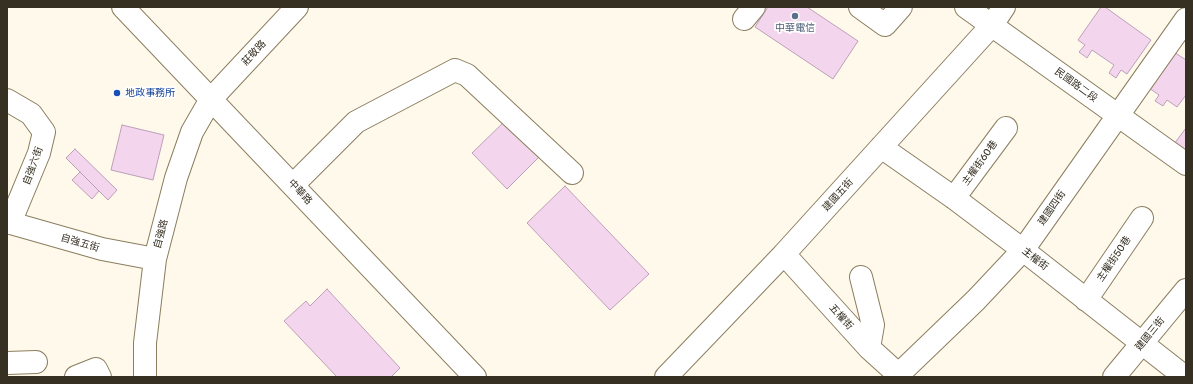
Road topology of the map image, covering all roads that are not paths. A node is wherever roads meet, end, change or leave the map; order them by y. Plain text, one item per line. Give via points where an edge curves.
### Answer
1 (123, 7) edge
2 (297, 7) edge
3 (860, 7) edge
4 (901, 7) edge
5 (966, 7) edge
6 (1004, 7) edge
7 (1186, 19) edge
8 (992, 25) junction
9 (211, 99) junction
10 (7, 100) edge
11 (1118, 115) junction
12 (1006, 128) dead end
13 (881, 147) junction
14 (1186, 164) edge
15 (572, 173) dead end
16 (293, 185) junction
17 (954, 198) junction
18 (1142, 218) dead end
19 (9, 223) edge
20 (1023, 250) junction
21 (784, 254) junction
22 (155, 259) junction
23 (861, 277) dead end
24 (1186, 290) edge
25 (1086, 300) junction
26 (1142, 344) junction
27 (869, 348) junction
28 (36, 362) dead end
29 (7, 363) edge
30 (141, 376) edge
31 (898, 376) edge
32 (76, 377) edge
33 (100, 377) edge
34 (475, 377) edge
35 (666, 377) edge
36 (1114, 377) edge
37 (1185, 377) edge

1 - 9 street, 中華路
2 - 9 street, 莊敬路
3 - 4 street via 885,25
5 - 8 street, 民國路二段
6 - 8 street, 建國五街
7 - 11 street, 建國四街
8 - 11 street, 民國路二段
8 - 13 street, 建國五街
9 - 16 street, 中華路
9 - 22 street, 自強路 via 192,132 176,178
10 - 19 street, 自強六街 via 31,114 44,132 39,153
11 - 14 street, 民國路二段
11 - 20 street, 建國四街
12 - 17 street, 主權街60巷
13 - 17 street, 主權街
13 - 21 street, 建國五街
15 - 16 street via 467,75 455,70 356,122
16 - 34 street, 中華路
17 - 20 street, 主權街
18 - 25 street, 主權街50巷
19 - 22 street, 自強五街 via 102,249
20 - 25 street, 主權街
20 - 31 street, 建國四街
21 - 27 street, 五權街
21 - 35 street, 建國五街
22 - 30 street, 自強路
23 - 27 street via 873,325
24 - 26 street, 建國三街
25 - 26 street, 主權街
26 - 36 street, 建國三街
26 - 37 street, 主權街
27 - 31 street, 五權街
28 - 29 street
32 - 33 street via 96,369

